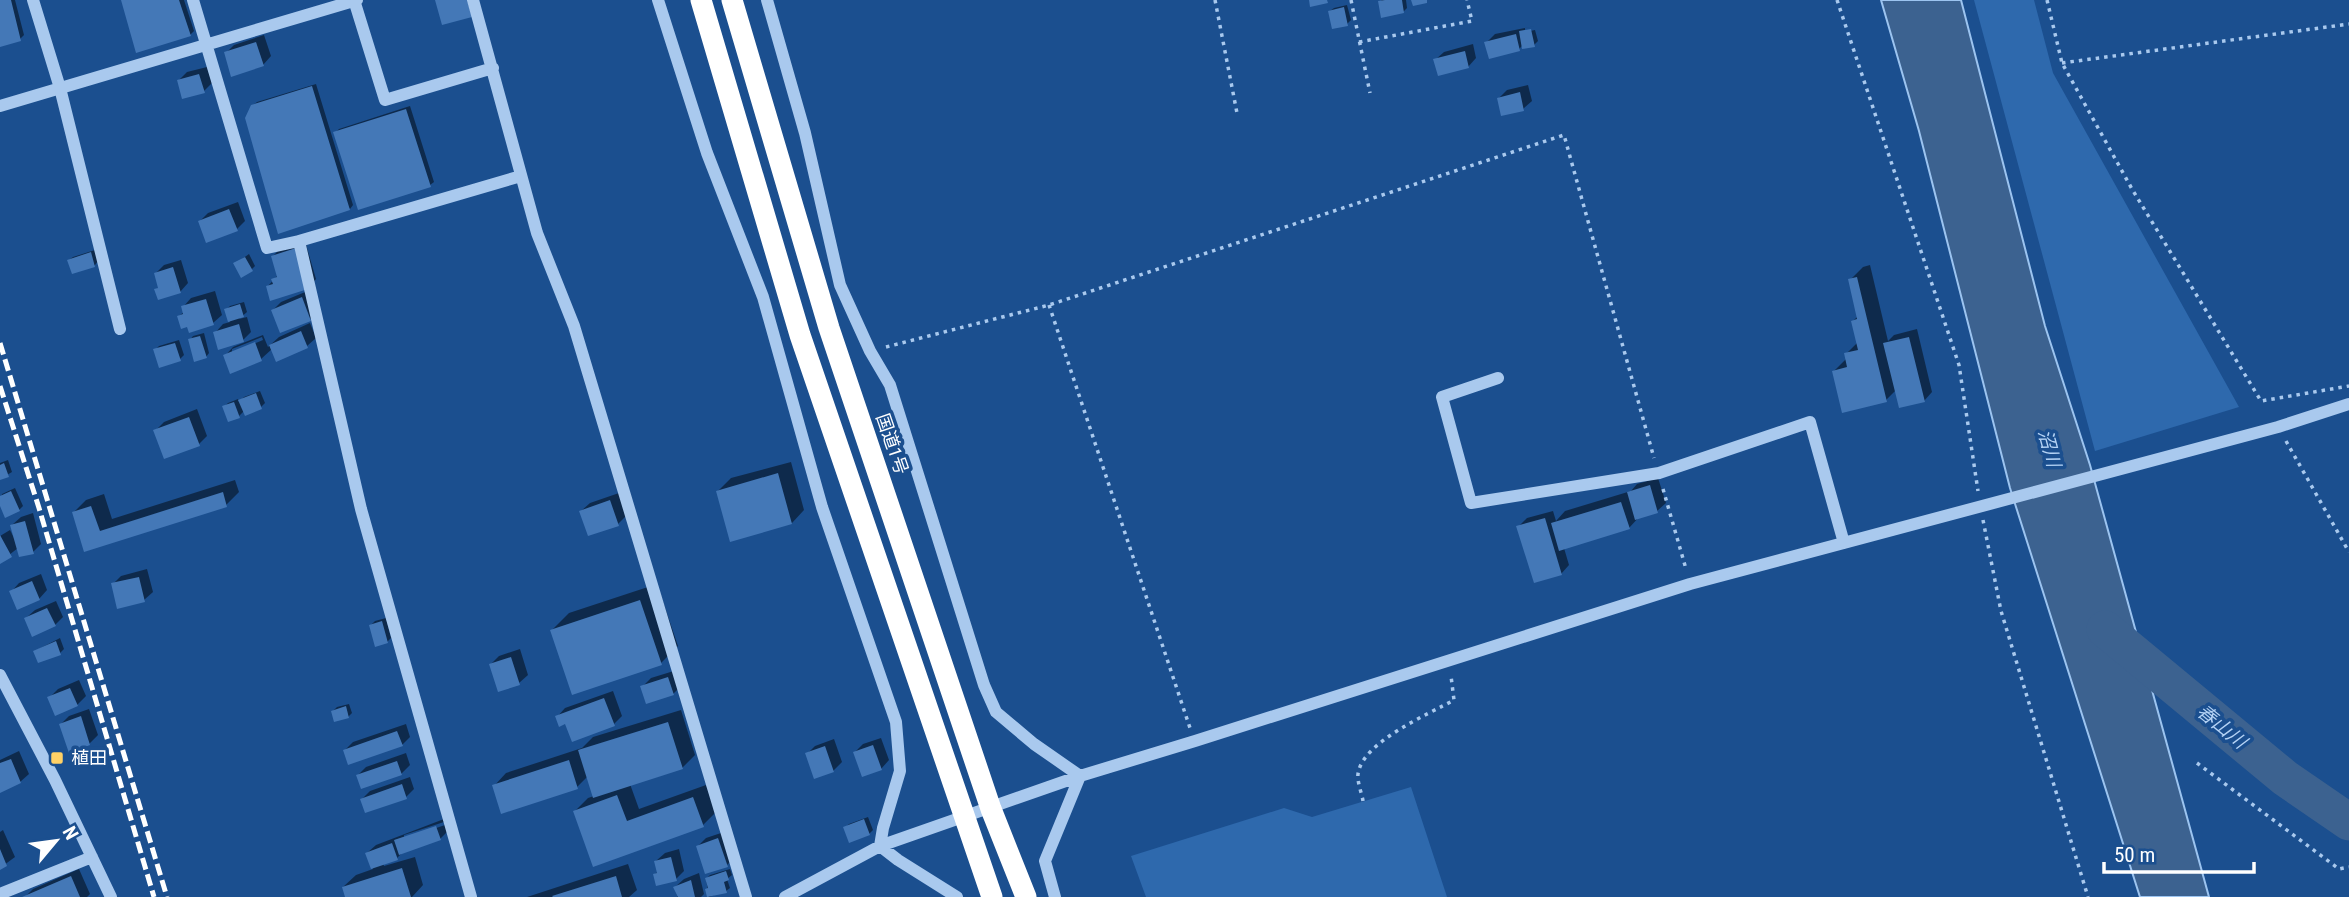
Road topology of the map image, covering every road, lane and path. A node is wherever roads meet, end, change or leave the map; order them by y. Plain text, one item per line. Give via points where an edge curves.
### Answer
1 (33, 0) edge
2 (192, 0) edge
3 (355, 0) edge
4 (473, 0) edge
5 (658, 0) edge
6 (701, 0) edge
7 (732, 0) edge
8 (767, 0) edge
9 (1215, 0) edge
10 (1351, 0) edge
11 (1468, 0) edge
12 (1838, 0) edge
13 (2047, 0) edge
14 (2349, 24) edge
15 (1359, 41) junction
16 (206, 45) junction
17 (2063, 63) junction
18 (493, 68) junction
19 (60, 88) junction
20 (1370, 93) dead end
21 (0, 106) edge
22 (1237, 113) dead end
23 (521, 176) junction
24 (299, 242) junction
25 (1049, 305) junction
26 (120, 329) dead end
27 (870, 351) junction
28 (1499, 378) dead end
29 (2349, 386) edge
30 (2349, 404) edge
31 (2278, 427) junction
32 (1659, 473) junction
33 (1980, 508) junction
34 (1844, 543) junction
35 (2349, 552) edge
36 (1690, 584) junction
37 (1449, 661) junction
38 (0, 675) edge
39 (1195, 741) junction
40 (2197, 763) dead end
41 (1080, 776) junction
42 (1363, 802) dead end
43 (991, 809) junction
44 (963, 817) junction
45 (880, 846) junction
46 (92, 857) junction
47 (2349, 867) edge
48 (0, 894) edge
49 (111, 897) edge
50 (471, 897) edge
51 (746, 897) edge
52 (786, 897) edge
53 (957, 897) edge
54 (992, 897) edge
55 (1026, 897) edge
56 (1055, 897) edge
57 (2088, 897) edge

1 - 19 street
2 - 16 street
3 - 16 street
3 - 18 street via 385,100
4 - 18 street
5 - 45 street via 706,153 763,297 822,507 896,722 900,771
6 - 44 highway via 800,335
7 - 43 highway, 国道1号 via 829,328
8 - 27 street via 805,133 840,285
9 - 22 path
10 - 15 path
11 - 15 path via 1472,21
12 - 33 path via 1959,365
13 - 17 path
14 - 17 path
15 - 20 path
16 - 19 street
16 - 24 street via 267,248
17 - 29 path via 2132,189 2260,401
18 - 23 street
19 - 21 street
19 - 26 street
23 - 24 street
23 - 51 street via 537,233 574,326
24 - 50 street via 361,509
25 - 27 path
25 - 32 path via 1564,135
25 - 39 path
27 - 41 street via 890,385 996,712
28 - 32 street via 1443,397 1471,503
30 - 31 street
31 - 33 street
31 - 35 path
32 - 34 street via 1810,422
32 - 36 path
33 - 34 street
33 - 57 path via 2001,611
34 - 36 street
36 - 37 street
37 - 39 street
37 - 42 path via 1454,700 1390,733 1358,773
38 - 46 street
39 - 41 street
40 - 47 path via 2339,869
41 - 43 street
41 - 56 street via 1045,861
43 - 44 street
43 - 55 highway, 国道1号
44 - 45 street
44 - 54 highway
45 - 52 street
45 - 53 street
46 - 48 street
46 - 49 street

